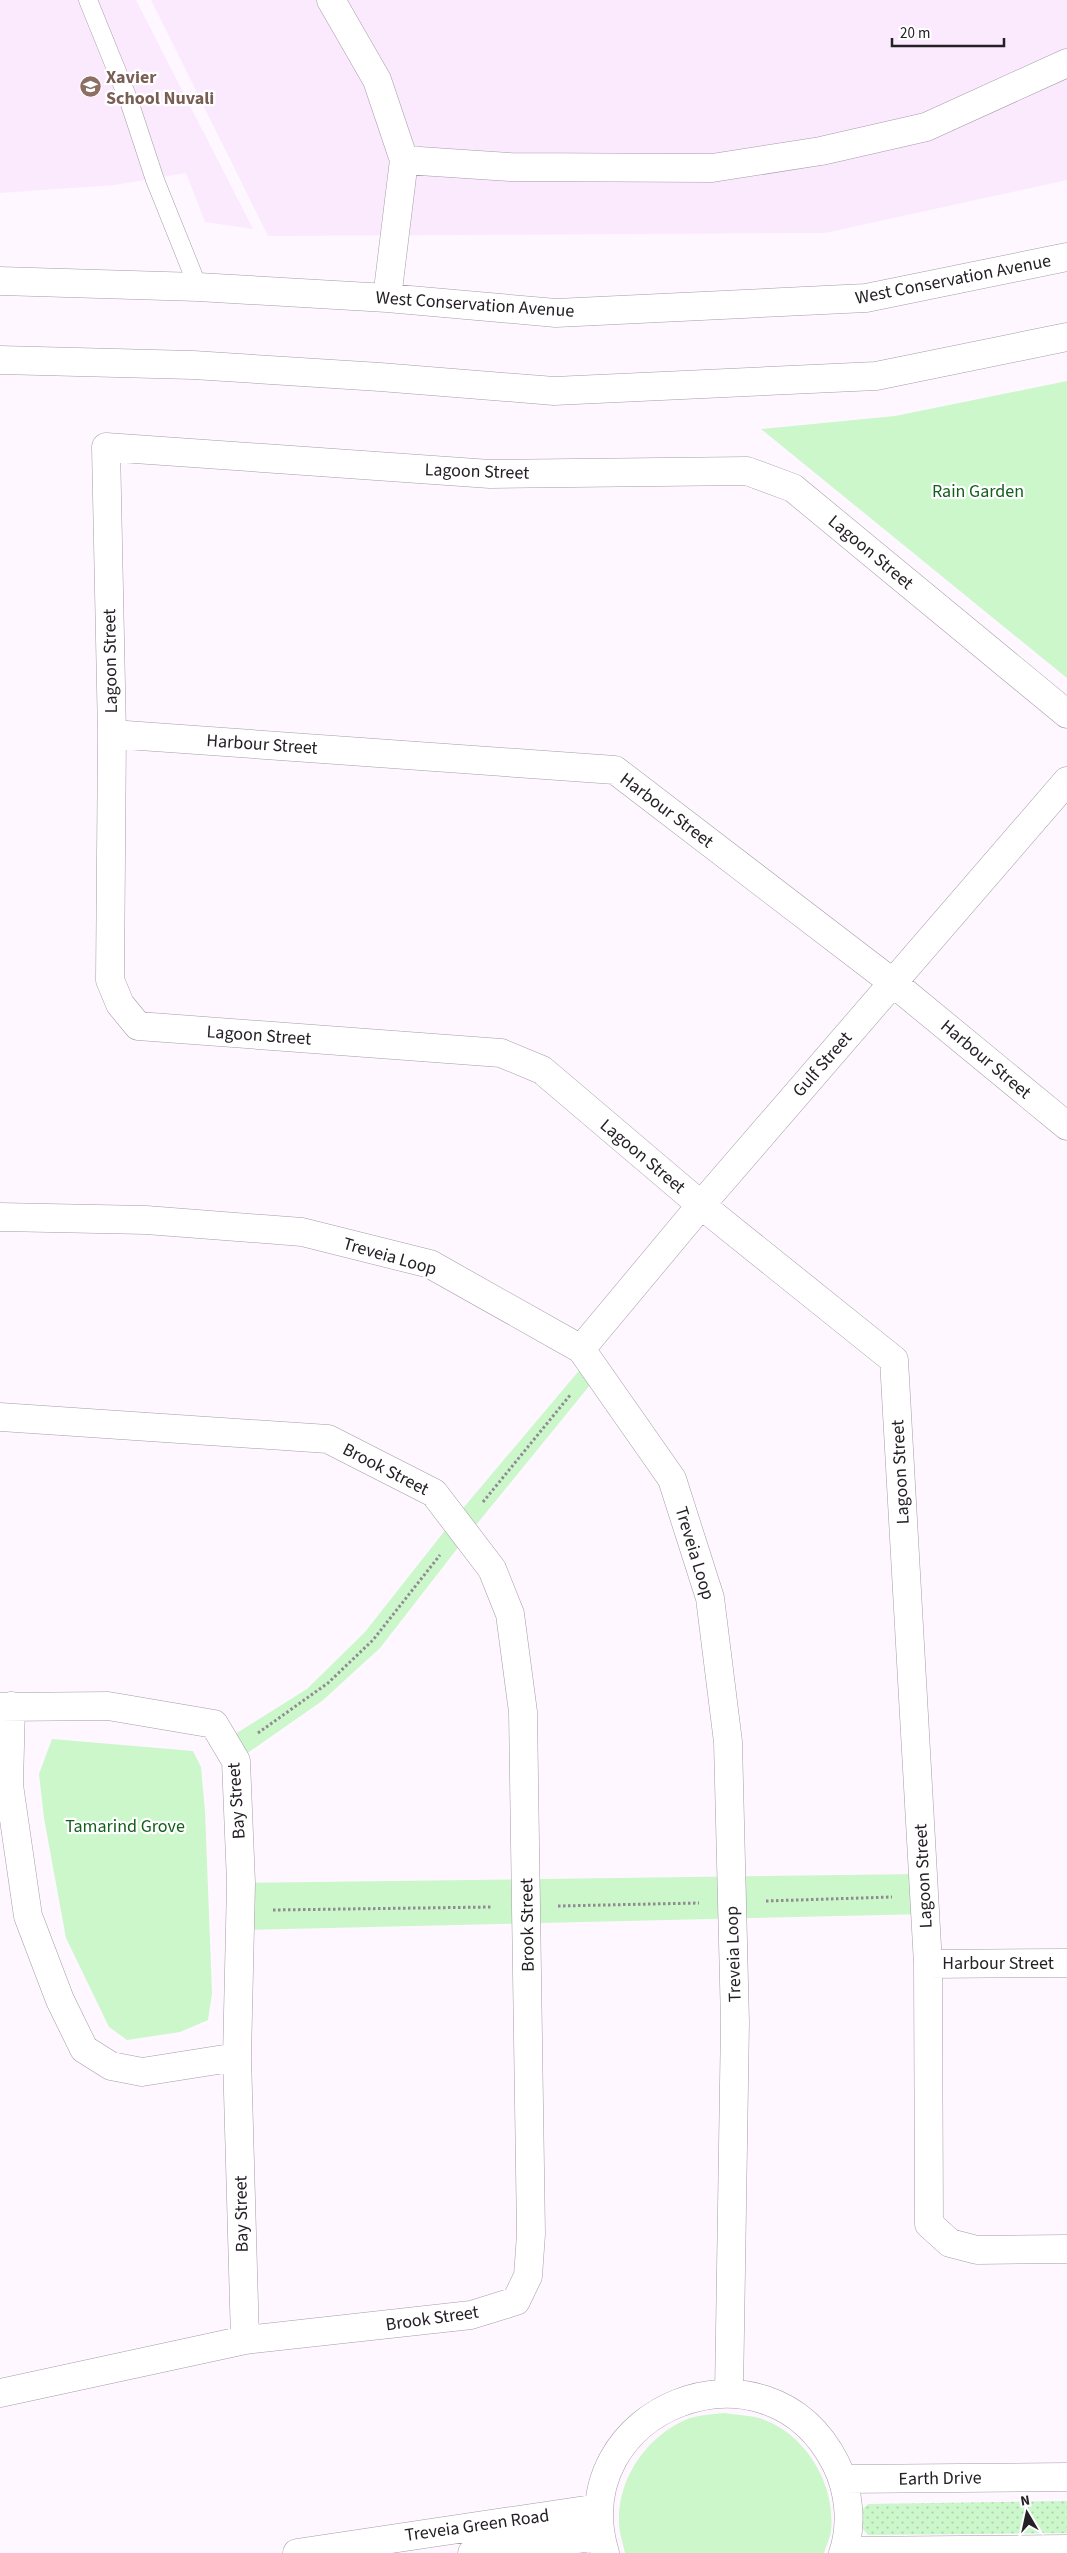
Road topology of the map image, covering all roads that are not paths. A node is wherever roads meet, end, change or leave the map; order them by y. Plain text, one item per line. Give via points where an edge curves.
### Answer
1 (88, 0) edge
2 (331, 0) edge
3 (1067, 63) edge
4 (404, 160) junction
5 (1067, 257) edge
6 (0, 281) edge
7 (198, 287) junction
8 (387, 298) junction
9 (1067, 337) edge
10 (0, 360) edge
11 (1067, 714) edge
12 (112, 734) junction
13 (1067, 781) edge
14 (892, 982) junction
15 (1067, 1126) edge
16 (701, 1205) junction
17 (0, 1217) edge
18 (587, 1358) junction
19 (0, 1417) edge
20 (5, 1706) edge
21 (1067, 1963) edge
22 (928, 1964) junction
23 (238, 2057) junction
24 (1067, 2250) edge
25 (245, 2340) junction
26 (0, 2393) edge
27 (729, 2393) junction
28 (1067, 2477) edge
29 (844, 2479) junction
30 (599, 2508) junction
31 (603, 2544) edge
32 (1067, 2549) edge
33 (844, 2552) edge
34 (297, 2553) edge
35 (472, 2553) edge

1 - 7 lane
2 - 4 street via 377,80
3 - 4 street via 926,127 820,151 712,168 510,168
4 - 8 street
5 - 8 street, West Conservation Avenue via 866,298 556,313
6 - 7 street, West Conservation Avenue
7 - 8 street, West Conservation Avenue
9 - 10 street via 876,376 554,391 194,365
11 - 12 street, Lagoon Street via 793,488 746,471 490,474 106,446
12 - 14 street, Harbour Street via 615,770
12 - 16 street, Lagoon Street via 110,980 120,1004 138,1026 500,1053 542,1070
13 - 14 street, Gulf Street
14 - 15 street, Harbour Street
14 - 16 street, Gulf Street
16 - 18 street, Gulf Street
16 - 22 street, Lagoon Street via 894,1360
17 - 18 street, Treveia Loop via 146,1220 302,1232 430,1264
18 - 27 street, Treveia Loop via 672,1478 710,1598 728,1742 735,2022
19 - 25 street, Brook Street via 328,1439 434,1493 492,1569 510,1614 524,1712 531,2234 528,2276 516,2301 471,2315
20 - 23 street, Bay Street via 9,1785 28,1916 60,2000 84,2048 110,2066 142,2072
20 - 23 street, Bay Street via 108,1706 214,1724 236,1761 240,1910
21 - 22 street, Harbour Street
22 - 24 street, Lagoon Street via 929,2224 950,2243 977,2250
23 - 25 street, Bay Street
25 - 26 street, Brook Street
27 - 29 street via 766,2400 800,2418 827,2445
27 - 30 street via 691,2397 656,2413 627,2438 608,2471
28 - 29 street, Earth Drive
29 - 33 street via 849,2515
30 - 31 street
30 - 34 street, Treveia Green Road
31 - 35 street, Treveia Green Road
32 - 33 street

